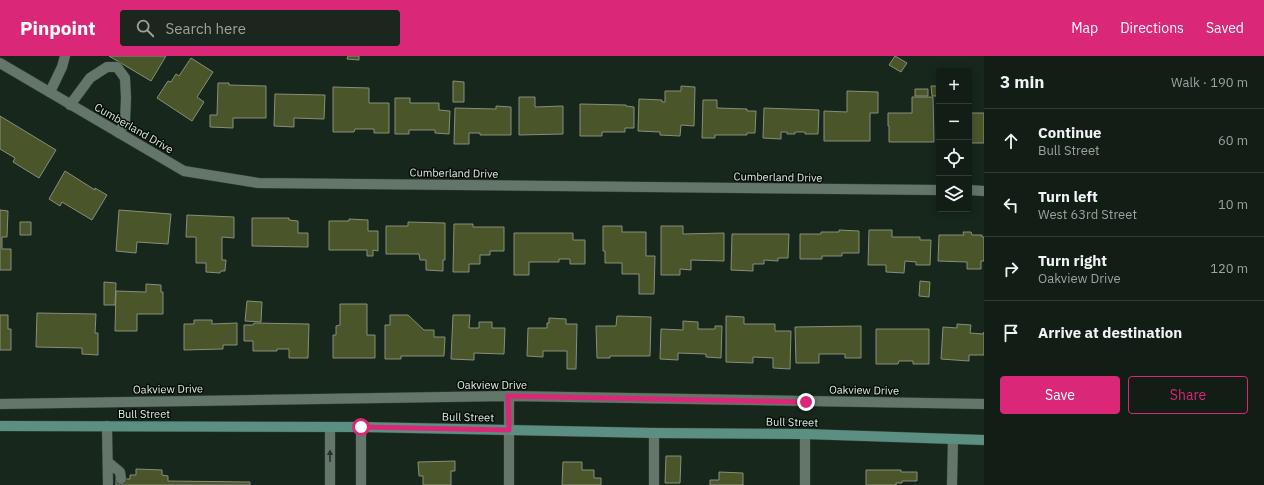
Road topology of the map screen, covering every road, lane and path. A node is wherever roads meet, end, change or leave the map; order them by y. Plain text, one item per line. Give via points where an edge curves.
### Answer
1 (65, 56) edge
2 (0, 63) edge
3 (50, 92) junction
4 (70, 105) junction
5 (119, 133) junction
6 (936, 190) edge
7 (972, 190) edge
8 (984, 190) edge
9 (508, 396) junction
10 (0, 404) edge
11 (984, 404) edge
12 (0, 426) edge
13 (107, 426) junction
14 (330, 427) junction
15 (361, 427) junction
16 (509, 430) junction
17 (654, 433) junction
18 (805, 434) junction
19 (952, 439) junction
20 (984, 440) edge
21 (108, 462) junction
22 (121, 479) dead end
23 (108, 485) edge
24 (330, 485) edge
25 (361, 485) edge
26 (509, 485) edge
27 (654, 485) edge
28 (805, 485) edge
29 (952, 485) edge

1 - 3 street
2 - 3 street, Cumberland Drive
3 - 4 street, Cumberland Drive
4 - 5 street, Cumberland Drive
4 - 5 street via 90,78 107,67 117,67 125,78 126,98 125,121
5 - 6 street, Cumberland Drive via 184,170 258,184
7 - 8 street
9 - 10 street, Oakview Drive
9 - 11 street, Oakview Drive
9 - 16 street
12 - 13 street, Bull Street
13 - 14 street, Bull Street
13 - 21 street
14 - 15 street, Bull Street
24 -> 14 street
15 - 16 street, Bull Street
15 - 25 street
16 - 17 street, Bull Street
16 - 26 street
17 - 18 street, Bull Street
17 - 27 street
18 - 19 street, Bull Street
18 - 28 street
19 - 20 street, Bull Street
19 - 29 street
21 - 22 street via 120,472
21 - 23 street

